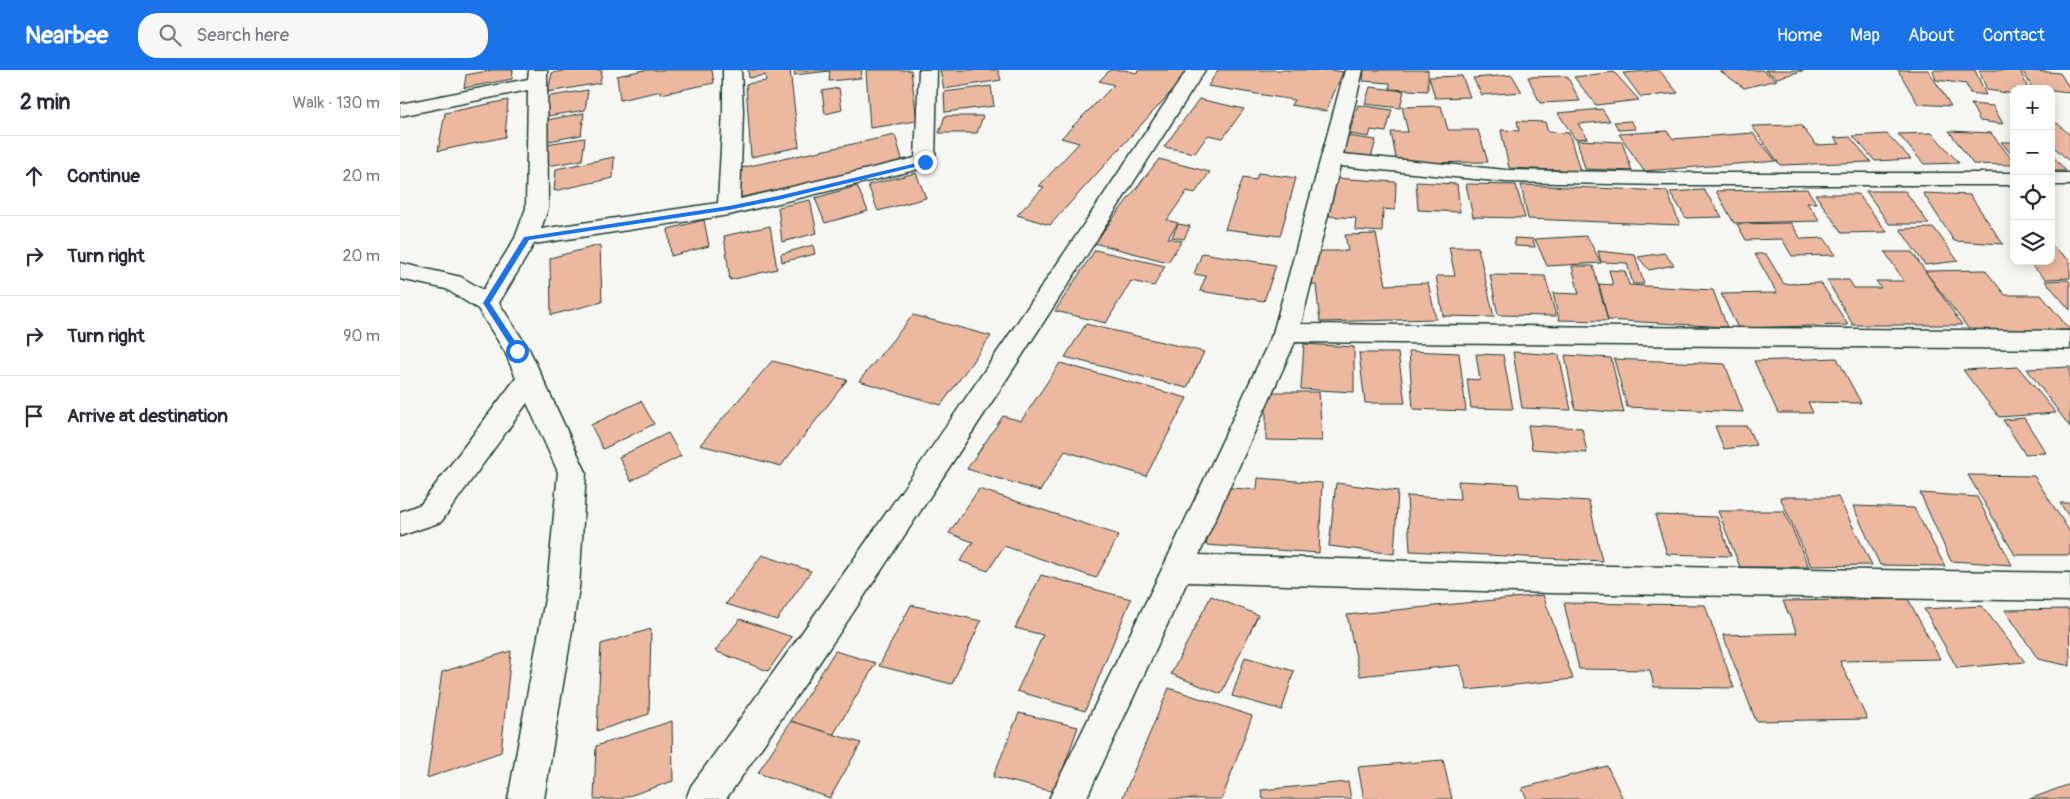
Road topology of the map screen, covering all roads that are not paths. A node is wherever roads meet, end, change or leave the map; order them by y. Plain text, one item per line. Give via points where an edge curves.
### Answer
1 (732, 70) edge
2 (928, 70) edge
3 (1196, 70) edge
4 (1354, 70) edge
5 (538, 77) edge
6 (400, 110) edge
7 (1331, 159) junction
8 (2010, 179) edge
9 (2055, 179) edge
10 (2070, 180) edge
11 (729, 208) junction
12 (526, 238) junction
13 (400, 271) edge
14 (487, 303) junction
15 (1286, 333) junction
16 (2070, 340) edge
17 (530, 379) junction
18 (400, 524) edge
19 (1178, 568) junction
20 (2070, 588) edge
21 (526, 799) edge
22 (704, 799) edge
23 (1067, 799) edge

1 - 11 street
2 - 11 street via 925,162
3 - 22 street via 1017,345 794,674
4 - 7 street
5 - 6 street
5 - 12 street via 537,208
7 - 8 street via 1506,176
7 - 15 street
9 - 10 street
11 - 12 street
12 - 14 street
13 - 14 street via 453,282
14 - 17 street
15 - 16 street
15 - 19 street
17 - 18 street via 431,513
17 - 21 street via 572,472 563,588
19 - 20 street via 1549,579
19 - 23 street

